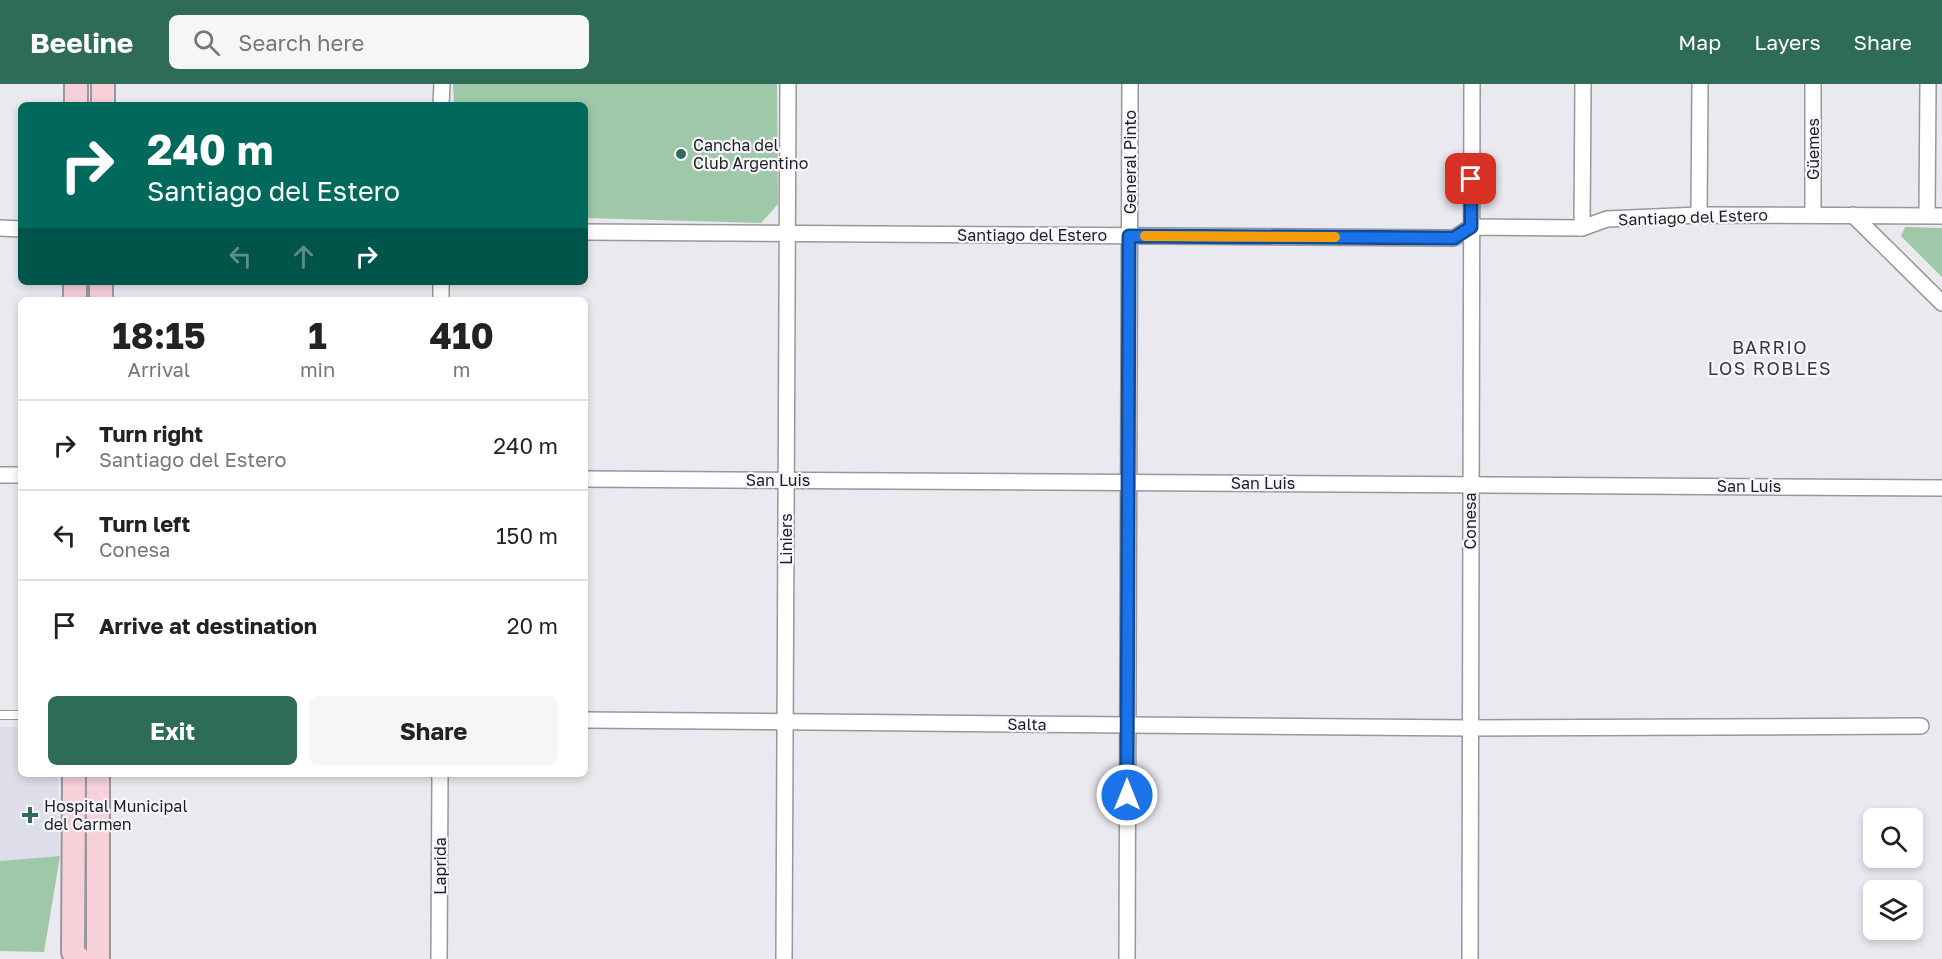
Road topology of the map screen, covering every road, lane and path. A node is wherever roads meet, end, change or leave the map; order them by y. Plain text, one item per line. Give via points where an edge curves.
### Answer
1 (76, 84) edge
2 (103, 84) edge
3 (441, 84) edge
4 (788, 84) edge
5 (1130, 84) edge
6 (1472, 84) edge
7 (1582, 84) edge
8 (1700, 84) edge
9 (1813, 84) edge
10 (1928, 84) edge
11 (76, 102) edge
12 (103, 102) edge
13 (441, 102) edge
14 (1813, 214) junction
15 (1699, 215) junction
16 (1853, 215) junction
17 (1934, 215) edge
18 (1471, 227) junction
19 (0, 228) edge
20 (1582, 228) junction
21 (18, 229) edge
22 (588, 232) edge
23 (787, 234) junction
24 (1129, 236) junction
25 (1942, 303) edge
26 (0, 475) edge
27 (18, 475) edge
28 (588, 479) edge
29 (786, 480) junction
30 (1128, 482) junction
31 (1470, 484) junction
32 (1942, 488) edge
33 (0, 715) edge
34 (18, 715) edge
35 (588, 720) edge
36 (785, 722) junction
37 (1127, 725) junction
38 (1921, 726) dead end
39 (1470, 728) junction
40 (74, 777) edge
41 (98, 777) edge
42 (440, 777) edge
43 (79, 959) edge
44 (98, 959) edge
45 (439, 959) edge
46 (784, 959) edge
47 (1127, 959) edge
48 (1470, 959) edge

1 - 11 main road
2 - 12 main road
3 - 13 street
4 - 23 street, Liniers
5 - 24 street, General Pinto
6 - 18 street, Conesa
7 - 20 street
8 - 15 street
9 - 14 street, Güemes
10 - 17 street
14 - 15 street, Santiago del Estero
14 - 16 street, Santiago del Estero
15 - 20 street, Santiago del Estero via 1607,219
16 - 17 street, Santiago del Estero
16 - 25 street
18 - 20 street, Santiago del Estero
18 - 24 street, Santiago del Estero via 1454,238
18 - 31 street, Conesa
19 - 21 street
22 - 23 street, Santiago del Estero
23 - 24 street, Santiago del Estero
23 - 29 street, Liniers
24 - 30 street, General Pinto
26 - 27 street
28 - 29 street, San Luis
29 - 30 street, San Luis
29 - 36 street, Liniers
30 - 31 street, San Luis
30 - 37 street, General Pinto
31 - 32 street, San Luis
31 - 39 street, Conesa
33 - 34 lane
35 - 36 street, Salta
36 - 37 street, Salta
36 - 46 street, Liniers
37 - 39 street, Salta
37 - 47 street, General Pinto
38 - 39 street, Salta
39 - 48 street, Conesa
40 - 43 main road via 73,952
41 - 44 main road
42 - 45 street, Laprida

